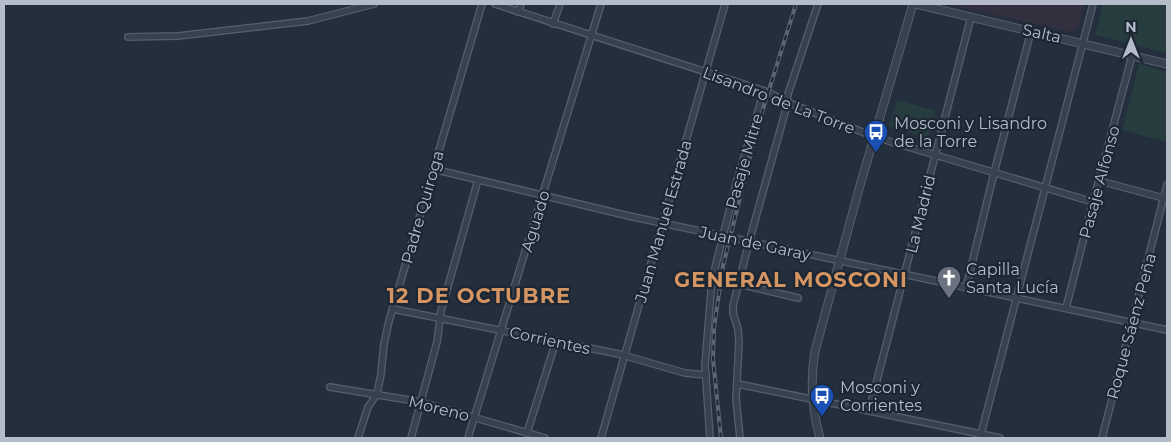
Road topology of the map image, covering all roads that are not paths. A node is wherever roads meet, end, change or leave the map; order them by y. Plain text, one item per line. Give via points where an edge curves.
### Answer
1 (374, 4) edge
2 (482, 4) edge
3 (495, 4) edge
4 (521, 4) edge
5 (560, 4) edge
6 (601, 4) edge
7 (725, 4) edge
8 (818, 4) edge
9 (915, 4) edge
10 (1093, 4) edge
11 (518, 12) junction
12 (971, 17) junction
13 (553, 24) junction
14 (1031, 31) junction
15 (592, 36) junction
16 (128, 37) dead end
17 (1082, 43) junction
18 (1132, 56) junction
19 (1167, 64) edge
20 (706, 72) junction
21 (764, 92) junction
22 (787, 102) junction
23 (875, 137) junction
24 (934, 155) junction
25 (433, 169) junction
26 (994, 173) junction
27 (478, 180) junction
28 (1100, 181) junction
29 (1167, 185) edge
30 (1045, 188) junction
31 (542, 195) junction
32 (1166, 198) edge
33 (1093, 202) junction
34 (662, 223) junction
35 (723, 236) junction
36 (749, 242) junction
37 (840, 261) junction
38 (904, 275) junction
39 (739, 284) junction
40 (966, 288) junction
41 (798, 298) dead end
42 (1016, 298) junction
43 (1066, 308) junction
44 (393, 309) junction
45 (440, 318) junction
46 (1132, 322) junction
47 (501, 329) junction
48 (1167, 330) edge
49 (556, 341) junction
50 (626, 356) junction
51 (706, 376) junction
52 (738, 384) junction
53 (330, 387) dead end
54 (376, 394) junction
55 (813, 399) junction
56 (421, 402) junction
57 (869, 411) junction
58 (475, 417) junction
59 (527, 433) junction
60 (980, 436) edge
61 (358, 438) edge
62 (411, 438) edge
63 (468, 438) edge
64 (545, 438) edge
65 (602, 438) edge
66 (710, 438) edge
67 (740, 438) edge
68 (820, 438) edge
69 (1000, 438) edge
70 (1102, 438) edge

1 - 16 street via 308,21 178,36
2 - 25 street, Padre Quiroga
3 - 11 street, Lisandro de La Torre
4 - 11 street
5 - 13 street
6 - 15 street, Aguado
7 - 20 street, Juan Manuel Estrada
8 - 22 street
9 - 12 street, Salta
9 - 23 street
10 - 17 street
11 - 13 street, Lisandro de La Torre
12 - 14 street, Salta
12 - 24 street, La Madrid
13 - 15 street, Lisandro de La Torre
14 - 17 street, Salta
14 - 26 street
15 - 20 street, Lisandro de La Torre
15 - 31 street, Aguado
17 - 18 street, Salta
17 - 30 street
18 - 19 street, Salta
18 - 28 street, Pasaje Alfonso
20 - 21 street, Lisandro de La Torre
20 - 34 street, Juan Manuel Estrada
21 - 22 street, Lisandro de La Torre
21 - 35 street, Pasaje Mitre
22 - 23 street, Lisandro de La Torre
22 - 36 street
23 - 24 street, Lisandro de La Torre
23 - 37 street
24 - 26 street, Lisandro de La Torre
24 - 38 street, La Madrid
25 - 27 street, Juan de Garay
25 - 44 street, Padre Quiroga
26 - 30 street, Lisandro de La Torre
26 - 40 street
27 - 31 street, Juan de Garay
27 - 45 street
28 - 32 street
28 - 33 street, Pasaje Alfonso
29 - 32 street, Roque Sáenz Peña
30 - 33 street, Lisandro de La Torre
30 - 42 street
31 - 34 street, Juan de Garay
31 - 47 street, Aguado
32 - 46 street, Roque Sáenz Peña
33 - 43 street, Pasaje Alfonso
34 - 35 street, Juan de Garay
34 - 50 street, Juan Manuel Estrada
35 - 36 street, Juan de Garay
35 - 51 street, Pasaje Mitre via 710,294
36 - 37 street, Juan de Garay
36 - 39 street
37 - 38 street, Juan de Garay
37 - 55 street via 815,351
38 - 40 street, Juan de Garay
38 - 57 street, La Madrid
39 - 41 street
39 - 52 street via 733,313 739,342
40 - 42 street, Juan de Garay
42 - 43 street, Juan de Garay
42 - 60 street
43 - 46 street, Juan de Garay
44 - 45 street, Corrientes
44 - 54 street, Padre Quiroga
45 - 47 street, Corrientes
45 - 56 street
46 - 48 street, Juan de Garay
46 - 70 street, Roque Sáenz Peña
47 - 49 street, Corrientes
47 - 58 street, Aguado
49 - 50 street, Corrientes
49 - 59 street
50 - 51 street, Corrientes
50 - 65 street, Juan Manuel Estrada
51 - 66 street, Pasaje Mitre
52 - 55 street
52 - 67 street via 736,399
53 - 54 street, Moreno
54 - 56 street, Moreno
54 - 61 street, Padre Quiroga
55 - 57 street
55 - 68 street
56 - 58 street, Moreno
56 - 62 street
57 - 60 street
58 - 59 street, Moreno
58 - 63 street, Aguado
59 - 64 street, Moreno
60 - 69 street

